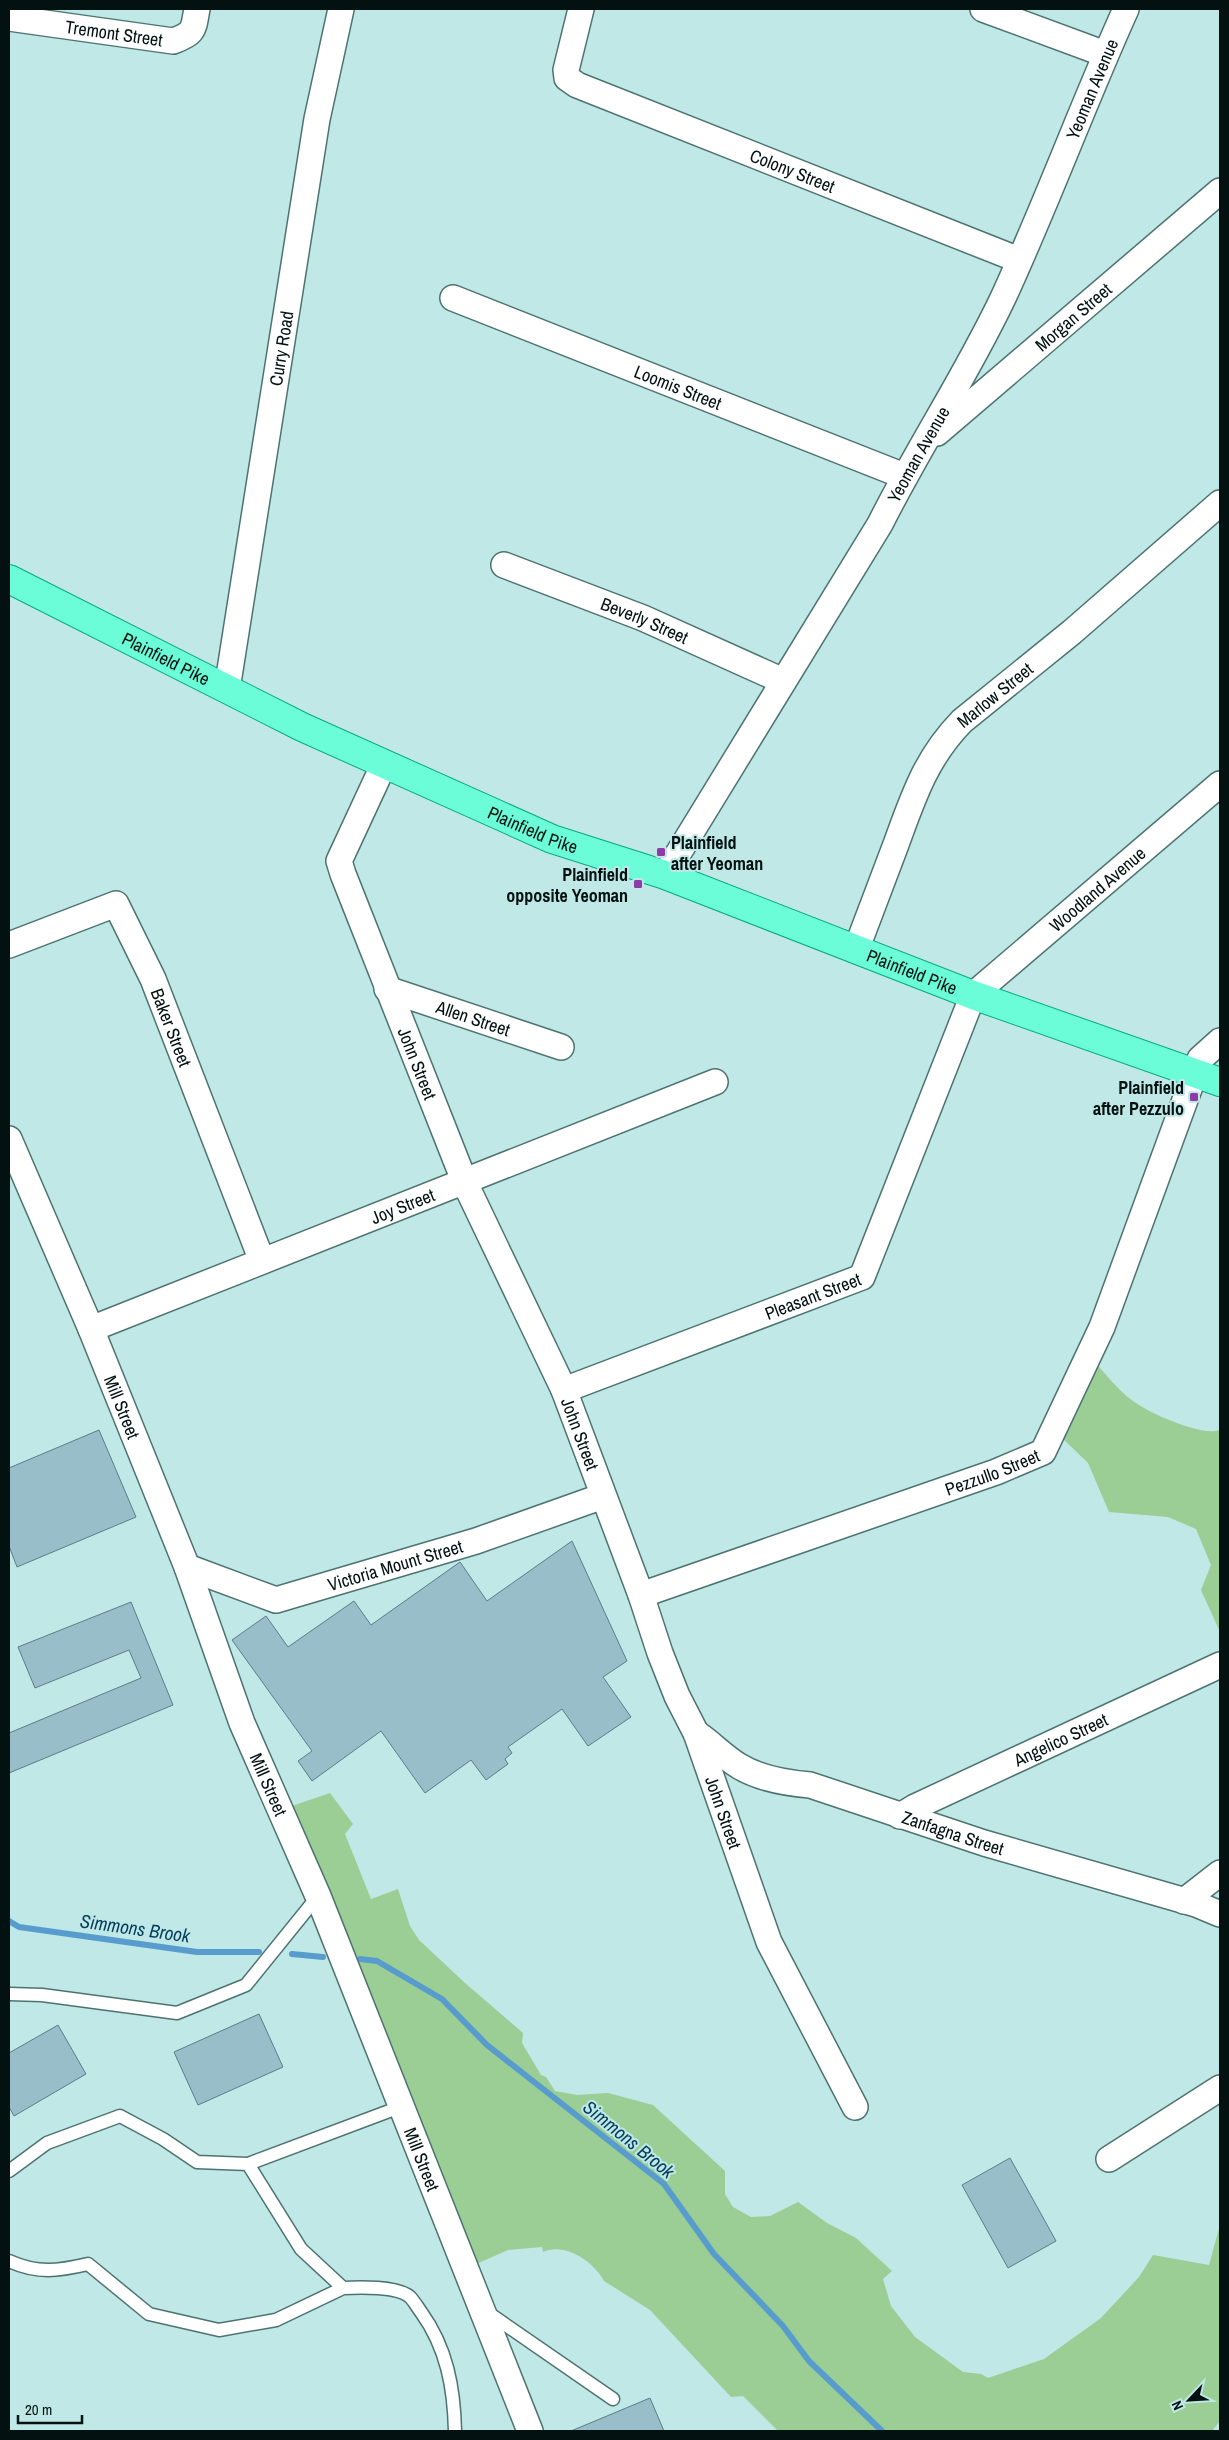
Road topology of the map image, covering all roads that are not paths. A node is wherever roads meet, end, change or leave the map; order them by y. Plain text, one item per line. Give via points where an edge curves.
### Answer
1 (197, 9) edge
2 (341, 9) edge
3 (581, 9) edge
4 (983, 9) edge
5 (1126, 9) edge
6 (9, 18) edge
7 (1106, 54) junction
8 (1220, 191) edge
9 (1018, 260) junction
10 (453, 298) dead end
11 (926, 443) junction
12 (904, 476) junction
13 (1220, 503) edge
14 (504, 565) dead end
15 (9, 579) edge
16 (783, 681) junction
17 (226, 689) junction
18 (384, 764) junction
19 (1220, 784) edge
20 (665, 875) junction
21 (9, 945) edge
22 (856, 950) junction
23 (387, 989) junction
24 (973, 995) junction
25 (1220, 1041) edge
26 (561, 1047) dead end
27 (1195, 1073) junction
28 (715, 1082) dead end
29 (1220, 1082) edge
30 (9, 1139) edge
31 (465, 1183) junction
32 (262, 1261) junction
33 (91, 1329) junction
34 (564, 1390) junction
35 (602, 1496) junction
36 (187, 1567) junction
37 (642, 1595) junction
38 (1220, 1665) edge
39 (696, 1733) junction
40 (900, 1816) junction
41 (1220, 1872) edge
42 (318, 1896) junction
43 (1184, 1901) junction
44 (1220, 1914) edge
45 (9, 1994) edge
46 (1220, 2088) edge
47 (400, 2107) junction
48 (855, 2107) dead end
49 (1109, 2159) dead end
50 (248, 2164) junction
51 (9, 2171) edge
52 (9, 2260) edge
53 (343, 2288) junction
54 (481, 2308) junction
55 (613, 2399) dead end
56 (455, 2431) edge
57 (530, 2431) edge

1 - 6 street, Tremont Street via 195,26 189,35 173,41
2 - 17 street, Curry Road via 318,119
3 - 9 street, Colony Street via 567,78 577,85
4 - 7 street
5 - 7 street, Yeoman Avenue
7 - 9 street, Yeoman Avenue
8 - 11 street, Morgan Street
9 - 11 street, Yeoman Avenue via 1002,299
10 - 12 street, Loomis Street
11 - 12 street, Yeoman Avenue
12 - 16 street, Yeoman Avenue via 880,524
13 - 22 street, Marlow Street via 946,737 914,792
14 - 16 street, Beverly Street via 643,618
15 - 17 main road, Plainfield Pike
16 - 20 street, Yeoman Avenue
17 - 18 main road, Plainfield Pike
18 - 20 main road, Plainfield Pike via 552,839
18 - 23 street, John Street via 339,861
19 - 24 street, Woodland Avenue
20 - 22 main road, Plainfield Pike
21 - 32 street, Baker Street via 116,904 153,979
22 - 24 main road, Plainfield Pike
23 - 26 street, Allen Street
23 - 31 street, John Street
24 - 27 main road, Plainfield Pike
24 - 34 street, Pleasant Street via 862,1277
25 - 27 street, Pezzullo Street via 1200,1059
27 - 29 main road, Plainfield Pike
27 - 37 street, Pezzullo Street via 1102,1327 1043,1452 996,1472
28 - 31 street, Joy Street
30 - 33 street, Mill Street
31 - 32 street, Joy Street
31 - 34 street, John Street
32 - 33 street, Joy Street
33 - 36 street, Mill Street
34 - 35 street, John Street
35 - 36 street, Victoria Mount Street via 476,1542 276,1600
35 - 37 street, John Street
36 - 42 street, Mill Street via 242,1723
37 - 39 street, John Street via 666,1670
38 - 40 street, Angelico Street via 915,1806
39 - 40 street, Zanfagna Street via 739,1767 751,1772 810,1785
39 - 48 street, John Street via 768,1942
40 - 43 street, Zanfagna Street
41 - 43 street
42 - 45 lane via 246,1985 177,2013 42,1995
42 - 47 street, Mill Street
43 - 44 street, Zanfagna Street
46 - 49 street
47 - 50 lane
47 - 54 street, Mill Street
50 - 51 lane via 197,2162 120,2116 47,2143
50 - 53 lane via 301,2249
52 - 53 lane via 20,2266 55,2272 88,2264 149,2314 219,2330 276,2320
53 - 56 lane via 372,2286 409,2296 432,2327 449,2369
54 - 55 lane
54 - 57 street, Mill Street

